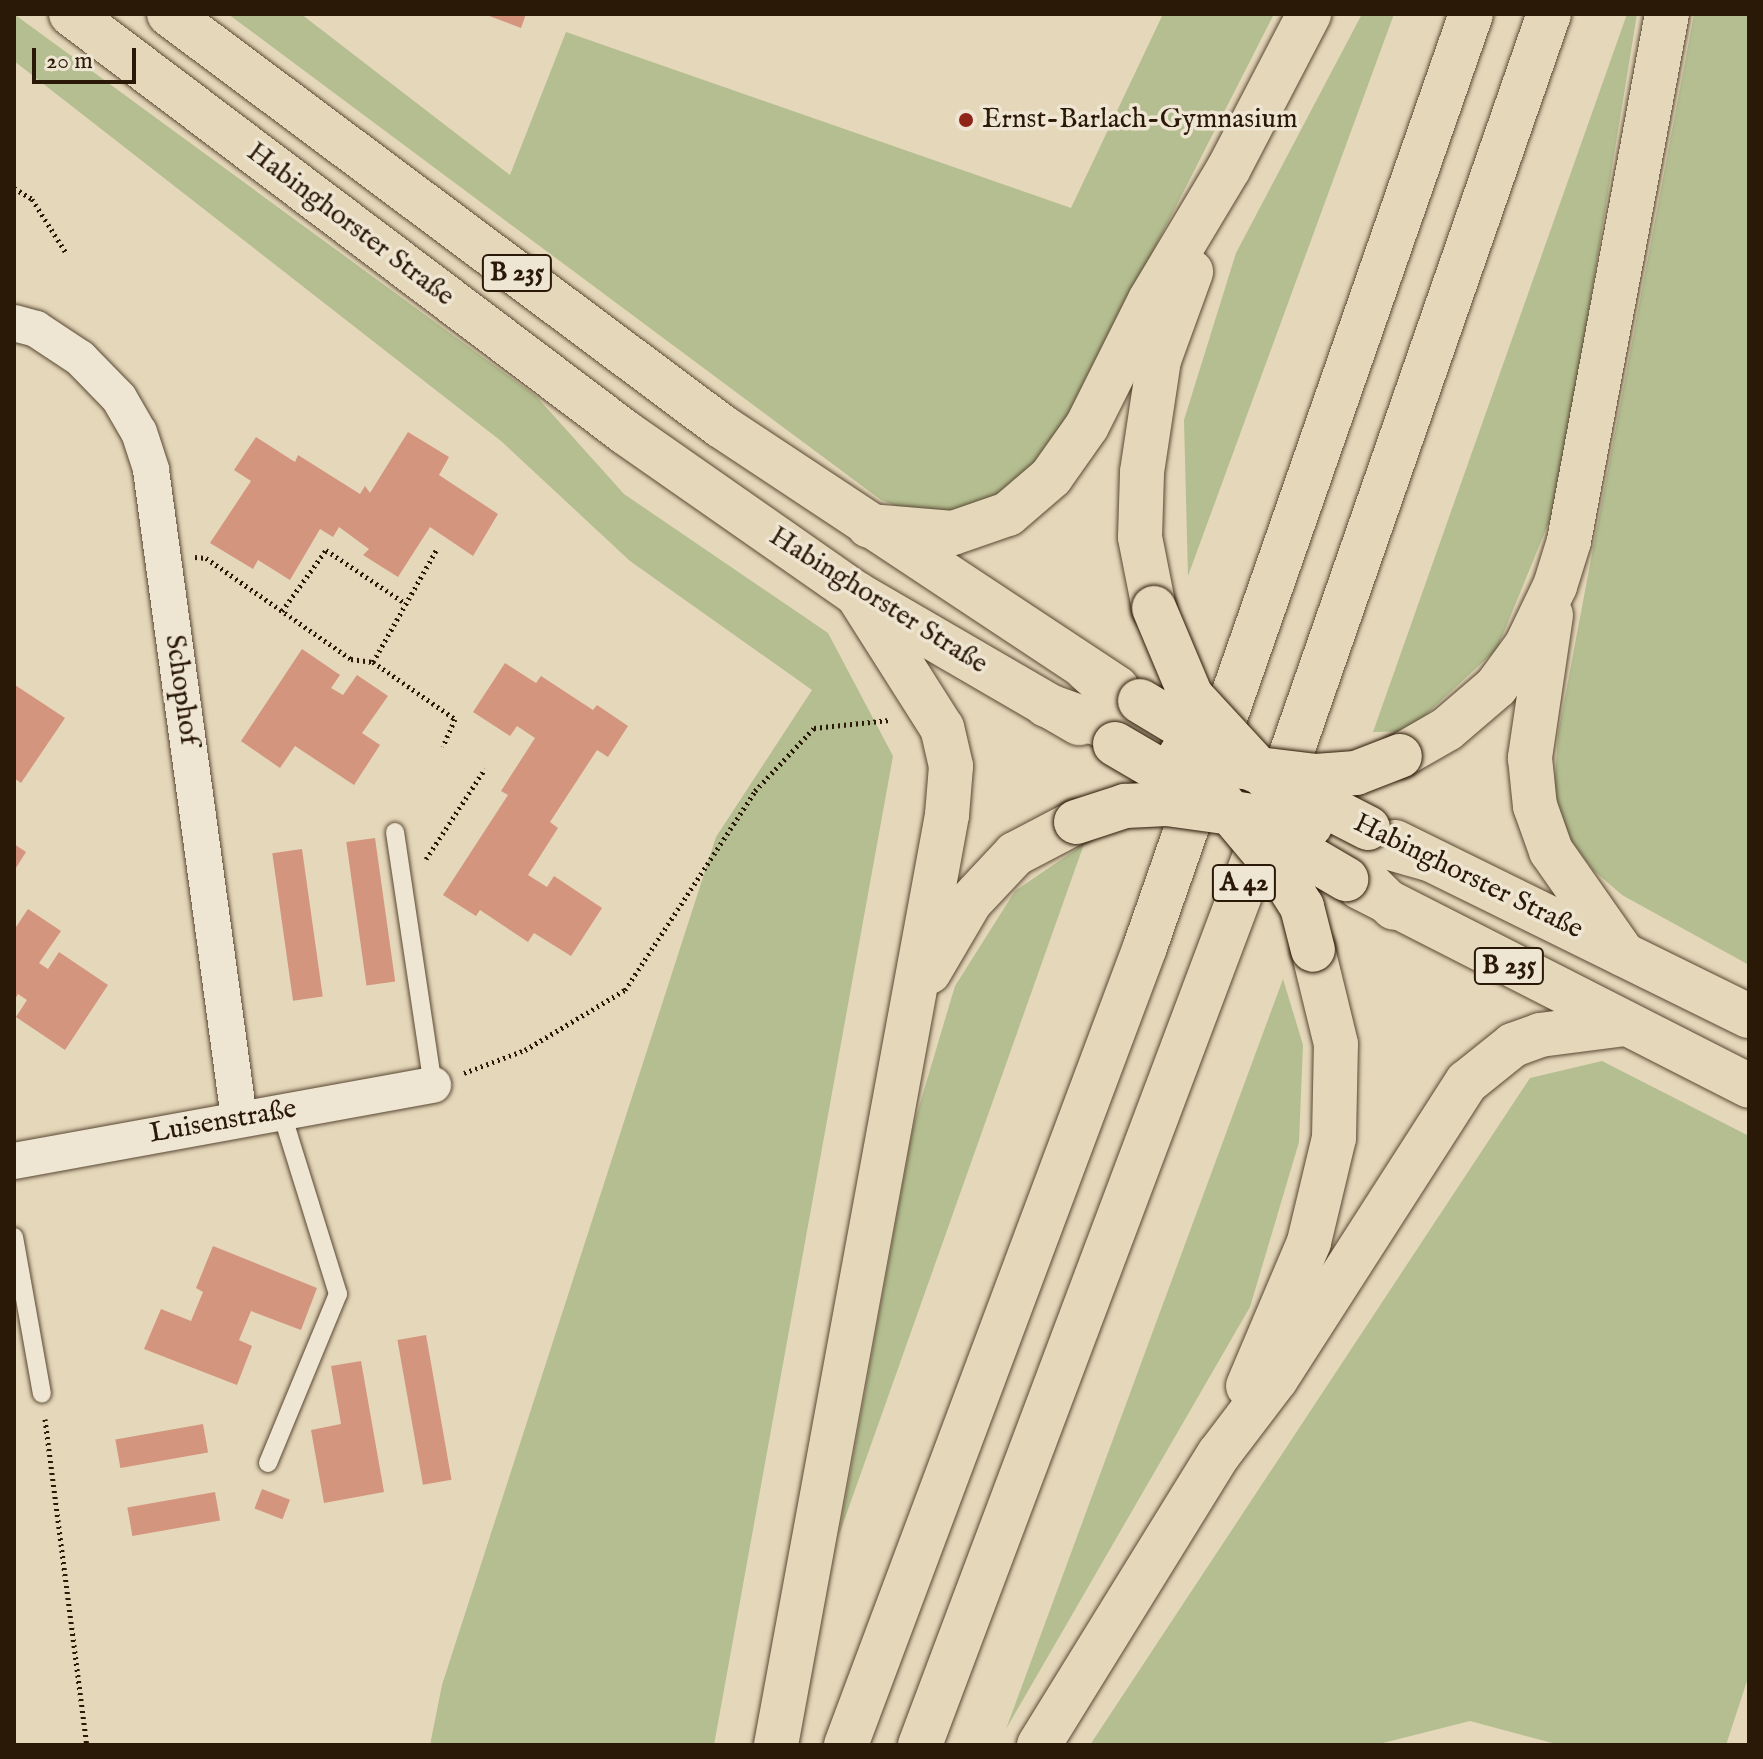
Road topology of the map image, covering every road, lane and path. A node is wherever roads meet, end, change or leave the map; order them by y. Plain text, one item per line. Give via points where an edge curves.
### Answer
1 (71, 14) edge
2 (169, 14) edge
3 (1309, 14) edge
4 (1471, 14) edge
5 (1549, 14) edge
6 (1667, 14) edge
7 (1229, 168) junction
8 (14, 188) edge
9 (65, 251) dead end
10 (14, 323) edge
11 (869, 526) junction
12 (437, 549) dead end
13 (162, 554) junction
14 (1555, 586) junction
15 (857, 594) junction
16 (405, 603) junction
17 (282, 611) junction
18 (373, 662) junction
19 (906, 719) dead end
20 (1128, 722) junction
21 (443, 746) dead end
22 (1181, 754) junction
23 (485, 769) dead end
24 (1255, 770) junction
25 (1236, 814) junction
26 (1310, 825) junction
27 (395, 832) dead end
28 (1357, 853) junction
29 (404, 893) junction
30 (1623, 954) junction
31 (912, 1001) junction
32 (1749, 1016) edge
33 (1625, 1024) junction
34 (433, 1085) junction
35 (1749, 1086) edge
36 (281, 1111) junction
37 (239, 1118) junction
38 (14, 1161) edge
39 (14, 1237) edge
40 (42, 1394) joint
41 (1219, 1454) junction
42 (268, 1463) dead end
43 (87, 1745) edge
44 (776, 1745) edge
45 (846, 1745) edge
46 (920, 1745) edge
47 (1039, 1745) edge

1 - 15 main road, Habinghorster Straße / B 235 via 626,433
2 - 11 main road, Habinghorster Straße / B 235 via 721,426
3 - 7 main road
4 - 45 main road, A 42 via 1145,947
5 - 46 main road, A 42 via 1266,826
6 - 14 main road via 1569,541
7 - 11 main road via 1150,300 1087,426 1051,477 1008,514 953,533
7 - 24 main road, bridge via 1159,360 1142,472 1140,537 1154,608 1191,696
8 - 9 path via 32,199
10 - 13 street, Schophof via 36,329 80,358 119,398 139,432 151,470
11 - 20 main road, Habinghorster Straße / B 235 via 1086,669
12 - 16 path
13 - 17 path via 206,558
13 - 37 street, Schophof
14 - 24 main road, bridge via 1526,646 1496,687 1447,729 1356,773 1316,776
14 - 30 main road via 1530,758 1535,806 1551,851
15 - 20 main road, Habinghorster Straße / B 235 via 1046,705
15 - 31 main road via 933,707 951,766 947,815
16 - 17 path via 326,550
16 - 18 path
17 - 18 path via 351,659
18 - 21 path via 455,719
19 - 34 path via 814,728 755,791 625,990 525,1050
20 - 22 main road
20 - 24 main road, Habinghorster Straße / B 235, bridge
20 - 25 main road, Habinghorster Straße / B 235, bridge
22 - 24 main road, bridge
22 - 25 main road, bridge
23 - 29 path
24 - 26 main road, bridge
24 - 28 main road, Habinghorster Straße / B 235, bridge
25 - 26 main road, bridge
25 - 28 main road, Habinghorster Straße / B 235, bridge
25 - 31 main road, bridge via 1167,804 1125,806 1076,822 1015,854 970,902
25 - 41 main road, bridge via 1302,907 1336,1044 1334,1138 1309,1242
26 - 28 main road
27 - 29 lane
28 - 30 main road, Habinghorster Straße / B 235 via 1428,859
28 - 33 main road, Habinghorster Straße / B 235 via 1394,908
29 - 34 lane
30 - 32 main road, Habinghorster Straße / B 235
31 - 44 main road
33 - 35 main road, Habinghorster Straße / B 235
33 - 41 main road via 1540,1035 1513,1045 1467,1082 1276,1379
34 - 36 street, Luisenstraße
36 - 37 street, Luisenstraße
36 - 42 lane via 338,1294
37 - 38 street, Luisenstraße
39 - 40 lane
40 - 43 path
41 - 47 main road

